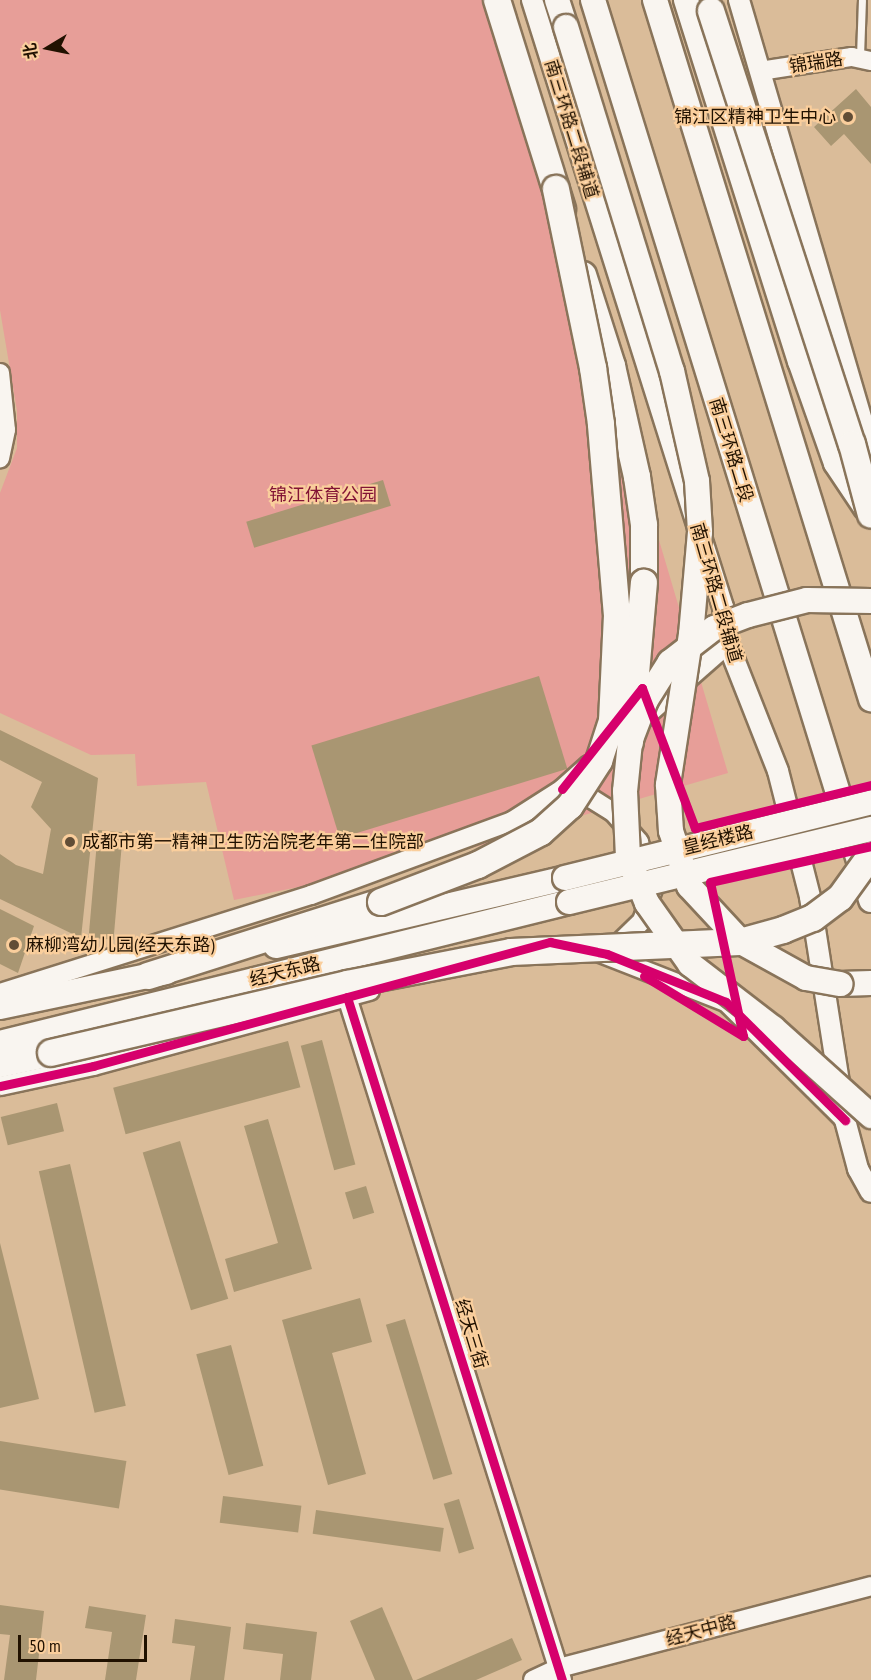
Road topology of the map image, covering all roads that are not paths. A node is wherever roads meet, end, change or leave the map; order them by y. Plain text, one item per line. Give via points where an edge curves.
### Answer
1 (497, 0) edge
2 (532, 0) edge
3 (557, 0) edge
4 (593, 0) edge
5 (655, 0) edge
6 (686, 0) edge
7 (708, 0) edge
8 (739, 0) edge
9 (862, 0) edge
10 (866, 60) edge
11 (760, 71) junction
12 (556, 189) junction
13 (0, 373) edge
14 (871, 450) edge
15 (0, 458) edge
16 (871, 515) edge
17 (871, 601) edge
18 (728, 644) junction
19 (871, 699) edge
20 (630, 742) junction
21 (562, 789) junction
22 (871, 802) edge
23 (871, 829) edge
24 (871, 855) edge
25 (565, 878) joint
26 (871, 900) edge
27 (569, 902) joint
28 (607, 954) junction
29 (147, 976) junction
30 (871, 983) edge
31 (0, 993) edge
32 (347, 997) junction
33 (0, 1007) edge
34 (0, 1042) edge
35 (0, 1064) edge
36 (0, 1086) edge
37 (871, 1116) edge
38 (845, 1120) junction
39 (871, 1192) edge
40 (871, 1586) edge
41 (560, 1674) edge
42 (533, 1680) edge

1 - 12 highway
2 - 18 main road, 南三环路二段辅道 via 723,607
3 - 30 highway, bridge via 672,370 697,481 700,532 692,634 668,785 671,831 690,886 741,942 806,978 840,984
4 - 26 highway, 南三环路二段
5 - 19 highway
6 - 16 highway via 836,463
7 - 16 highway, bridge
8 - 11 main road
9 - 10 lane
10 - 11 street, 锦瑞路 via 852,57
11 - 14 main road
12 - 20 highway, bridge via 612,366 638,477 644,525 644,583
12 - 29 highway, bridge via 601,424 616,616 612,721 599,761 570,806 541,832 478,865 381,902
13 - 15 street via 6,430
17 - 20 highway, bridge via 807,600 714,628 670,662 646,700
18 - 21 street
18 - 38 main road, 南三环路二段辅道 via 778,771 810,897
20 - 37 highway, bridge via 625,791 628,857 647,903 690,964 773,1028
21 - 28 street via 592,799 614,813 639,842 653,889 642,921
21 - 31 street via 512,821 322,891
22 - 25 highway, 皇经楼路, bridge
23 - 27 highway, 皇经楼路, bridge
24 - 35 highway, bridge via 840,898 813,918 740,942 511,952 347,984
25 - 29 highway, 经天东路
27 - 34 highway, 经天东路
28 - 32 street via 550,942
28 - 38 street via 726,1002
29 - 33 highway, 经天东路
32 - 36 street via 93,1066
32 - 41 street, 经天三街
38 - 39 main road, 南三环路二段辅道 via 858,1168
40 - 41 street, 经天中路
41 - 42 street, 经天中路

